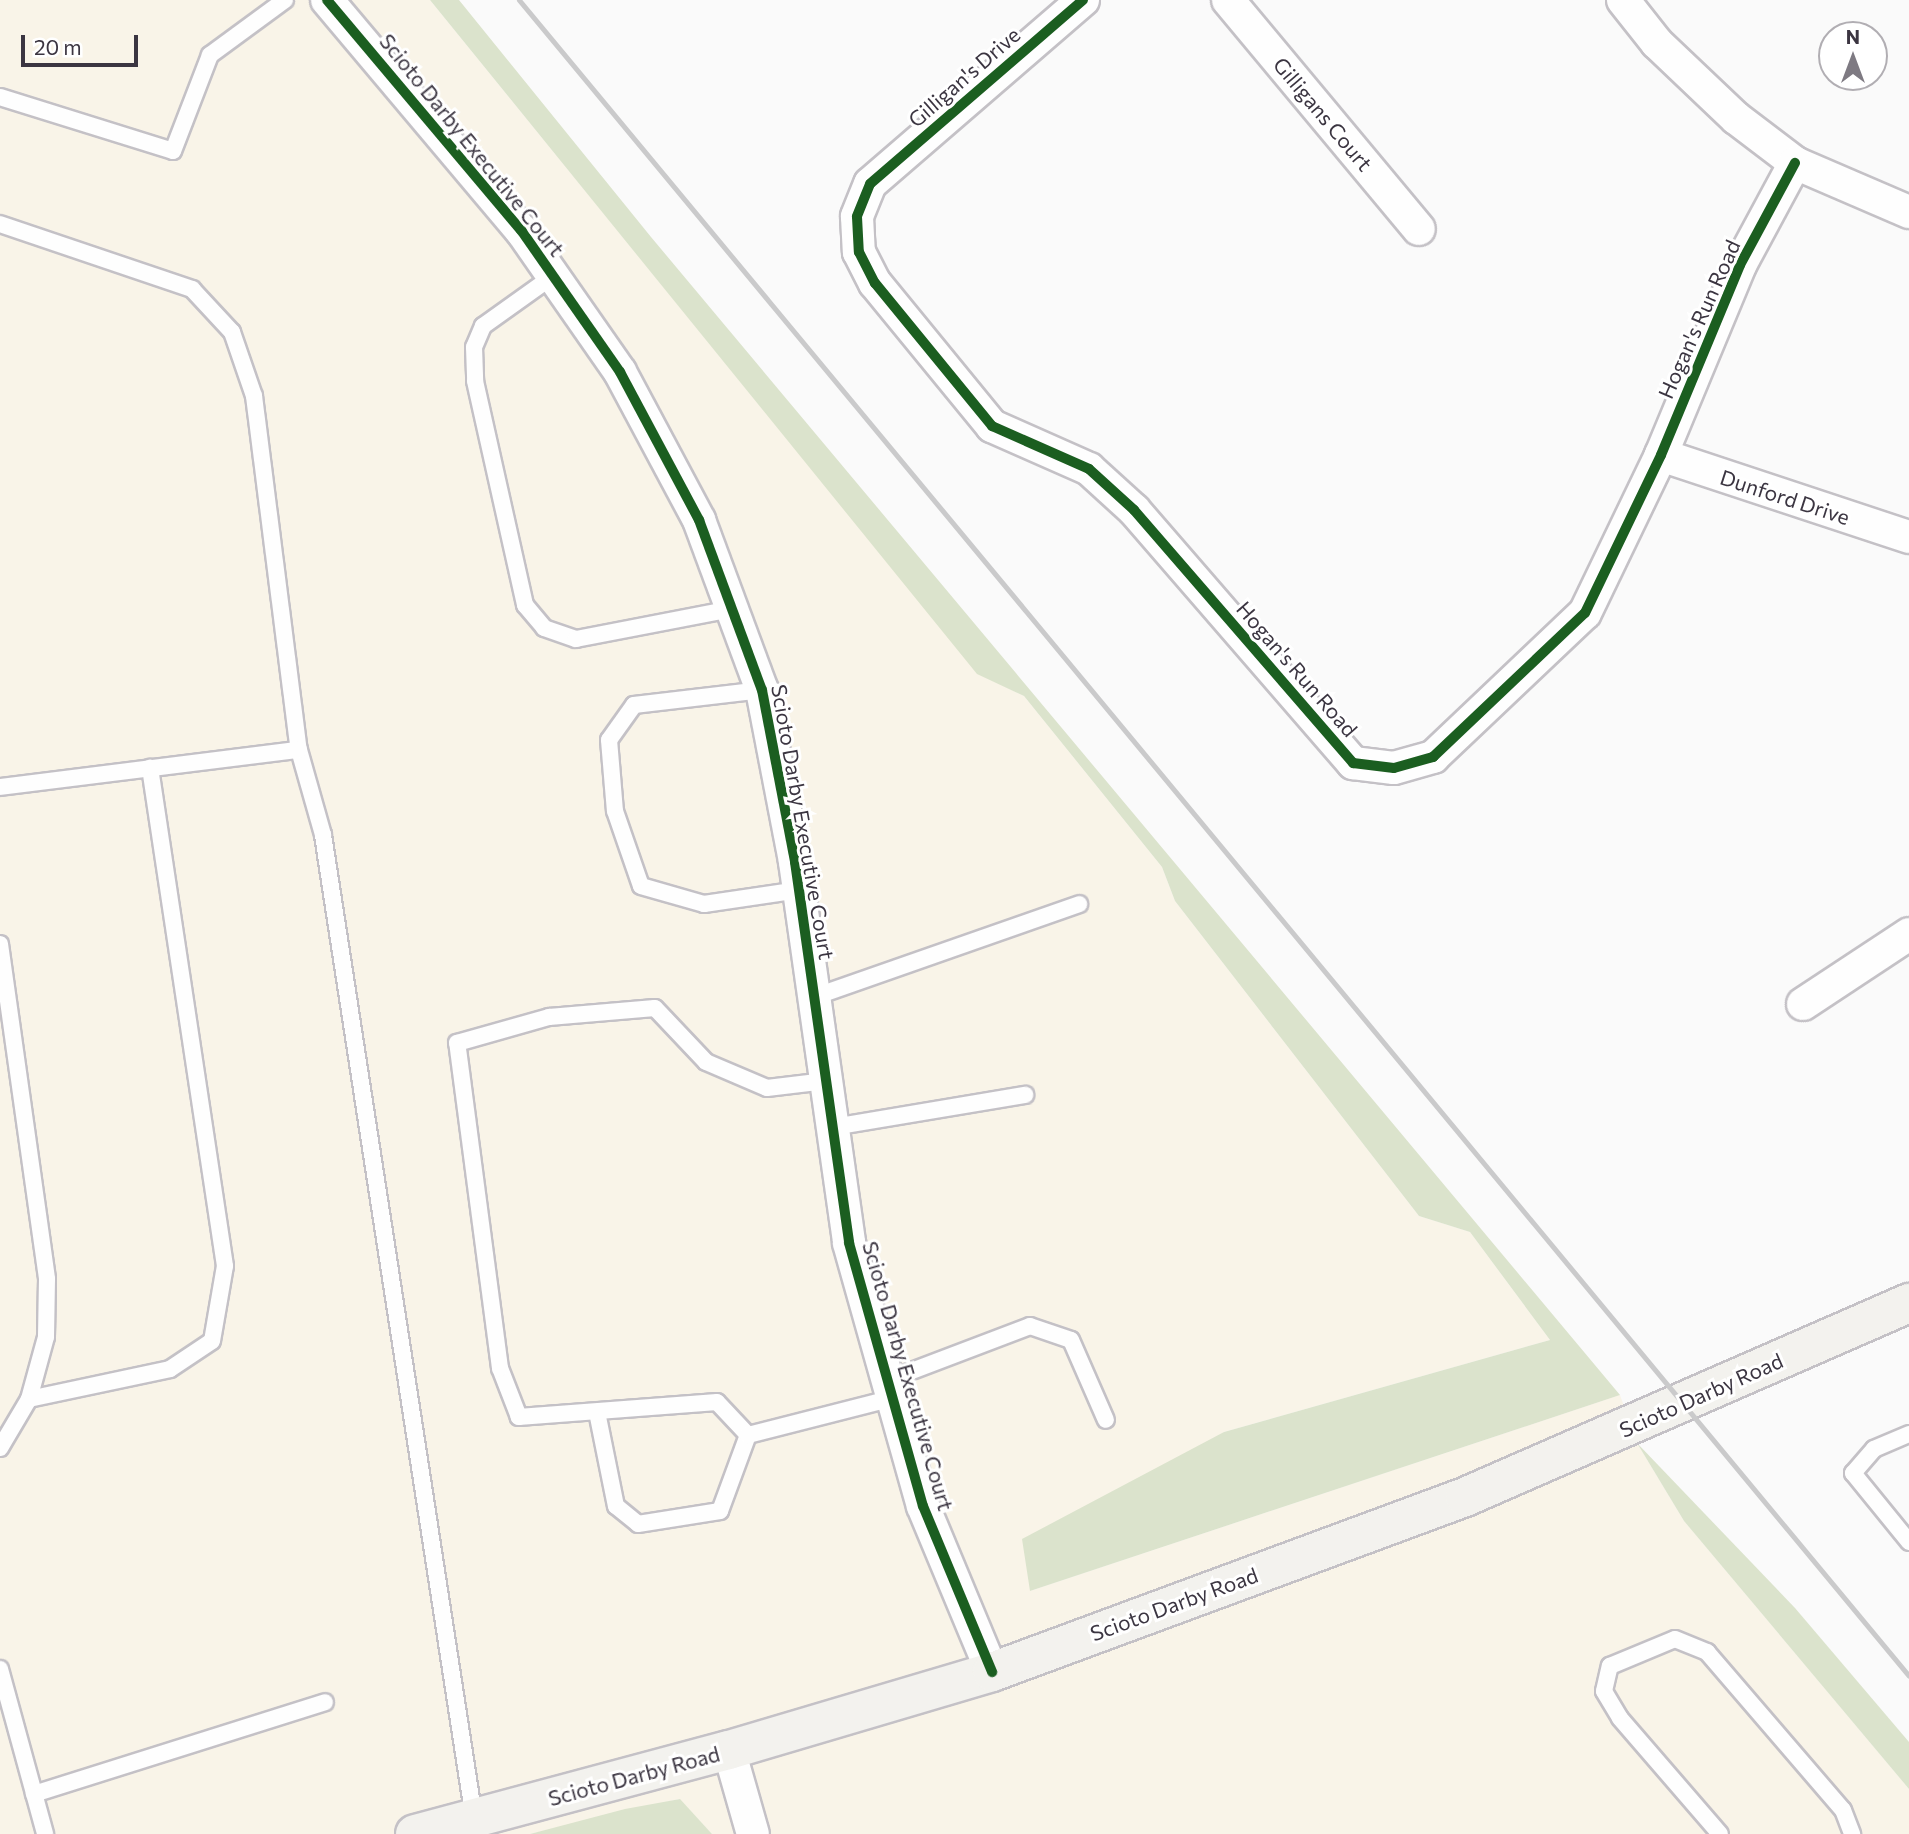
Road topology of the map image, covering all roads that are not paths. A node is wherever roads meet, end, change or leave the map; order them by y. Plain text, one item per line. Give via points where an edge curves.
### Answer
1 (285, 0) edge
2 (327, 0) edge
3 (1083, 0) edge
4 (1228, 0) edge
5 (1623, 0) edge
6 (0, 97) edge
7 (1795, 163) junction
8 (870, 184) joint
9 (1909, 212) edge
10 (0, 224) edge
11 (1419, 229) dead end
12 (553, 276) junction
13 (1661, 455) junction
14 (1909, 537) edge
15 (732, 609) junction
16 (762, 690) junction
17 (299, 750) junction
18 (150, 768) junction
19 (0, 787) edge
20 (799, 890) junction
21 (1079, 904) dead end
22 (1909, 934) edge
23 (0, 944) edge
24 (814, 998) junction
25 (1804, 1004) dead end
26 (826, 1080) junction
27 (1025, 1096) dead end
28 (833, 1127) junction
29 (1909, 1303) edge
30 (890, 1389) junction
31 (29, 1399) junction
32 (597, 1412) junction
33 (1106, 1420) dead end
34 (1909, 1434) edge
35 (748, 1435) junction
36 (0, 1448) edge
37 (1909, 1542) edge
38 (0, 1669) edge
39 (992, 1672) junction
40 (325, 1702) dead end
41 (729, 1750) junction
42 (34, 1794) junction
43 (474, 1818) junction
44 (45, 1834) edge
45 (415, 1834) edge
46 (753, 1834) edge
47 (1720, 1834) edge
48 (1852, 1834) edge

1 - 6 lane via 210,55 173,151
2 - 12 street, Scioto Darby Executive Court via 521,230
3 - 8 street, Gilligan's Drive
4 - 11 street, Gilligans Court
5 - 7 street via 1657,43 1716,99
7 - 9 street
7 - 13 street, Hogan's Run Road via 1740,265
8 - 13 street, Hogan's Run Road via 857,217 859,252 875,283 962,393 992,426 1089,469 1134,510 1353,763 1394,768 1433,757 1585,613
10 - 17 lane via 192,289 232,332 254,396
12 - 15 street, Scioto Darby Executive Court via 640,409 699,520
12 - 15 lane via 484,326 474,347 475,382 525,605 544,628 576,639
13 - 14 street, Dunford Drive
15 - 16 street, Scioto Darby Executive Court
16 - 20 street, Scioto Darby Executive Court
16 - 20 lane via 634,705 609,740 615,810 641,886 704,904
17 - 18 lane
17 - 43 lane via 323,835
18 - 19 lane
18 - 31 lane via 225,1266 212,1341 170,1369
20 - 24 street, Scioto Darby Executive Court
21 - 24 lane
22 - 25 street
23 - 31 lane via 47,1279 46,1337
24 - 26 street, Scioto Darby Executive Court
26 - 28 street, Scioto Darby Executive Court
26 - 32 lane via 767,1088 706,1062 655,1009 549,1017 457,1043 500,1368 519,1417
27 - 28 lane
28 - 30 street, Scioto Darby Executive Court via 849,1243
29 - 39 main road, Scioto Darby Road via 1465,1497
30 - 33 lane via 1030,1326 1071,1340
30 - 35 lane
30 - 39 street, Scioto Darby Executive Court via 923,1506
31 - 36 lane
32 - 35 lane via 716,1402
32 - 35 lane via 616,1506 638,1524 720,1511
34 - 37 lane via 1874,1449 1853,1473
38 - 42 lane
39 - 41 main road, Scioto Darby Road
40 - 42 lane
41 - 43 main road, Scioto Darby Road
41 - 46 street
42 - 44 lane
43 - 45 main road, Scioto Darby Road
47 - 48 lane via 1620,1718 1604,1691 1610,1666 1675,1639 1707,1652 1843,1810

